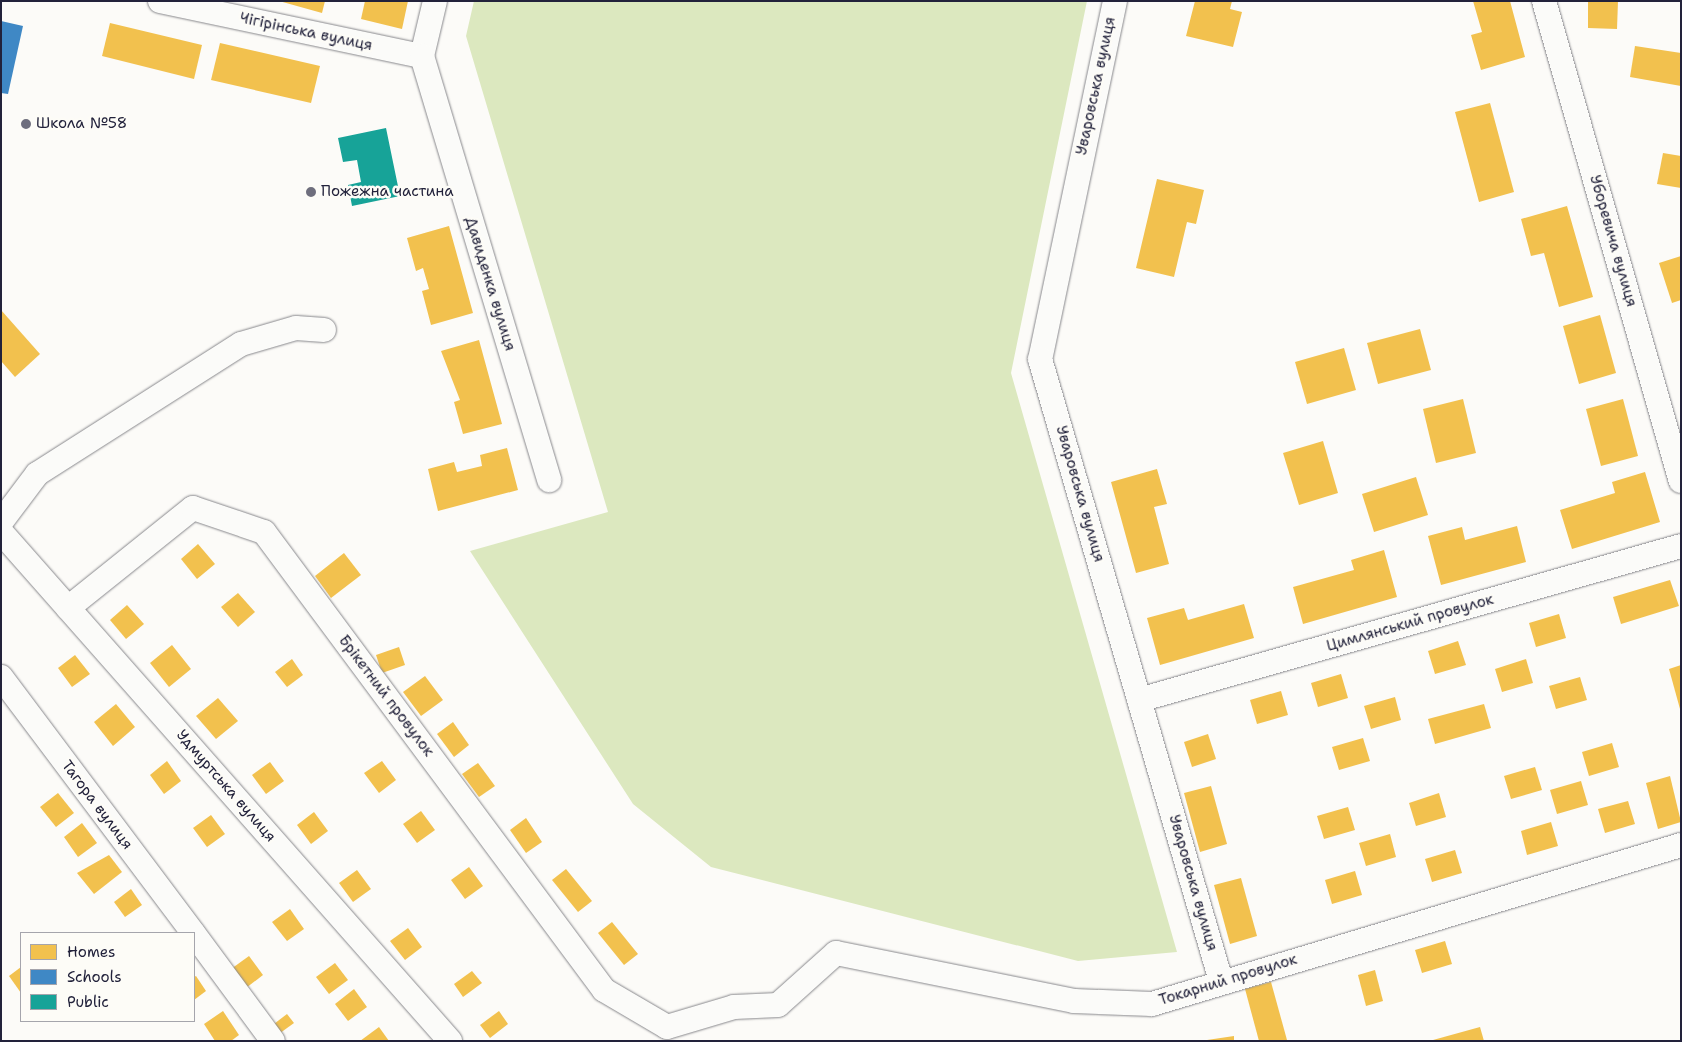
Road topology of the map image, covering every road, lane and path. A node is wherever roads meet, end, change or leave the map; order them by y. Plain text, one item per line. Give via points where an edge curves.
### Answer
1 (160, 1) edge
2 (436, 1) edge
3 (1114, 1) edge
4 (1544, 1) edge
5 (422, 56) junction
6 (324, 330) dead end
7 (549, 480) dead end
8 (1681, 481) edge
9 (1, 522) edge
10 (1, 532) edge
11 (1681, 546) edge
12 (68, 608) junction
13 (1, 677) edge
14 (1139, 700) junction
15 (1681, 845) edge
16 (192, 932) edge
17 (195, 937) edge
18 (1221, 980) junction
19 (667, 1027) joint
20 (273, 1041) edge
21 (450, 1041) edge

1 - 5 street, Чiгiрiнська вулиця
2 - 5 street
3 - 14 street, Уваровська вулиця via 1040,359
4 - 8 street, Уборевича вулиця
5 - 7 street, Давиденка вулиця
6 - 9 street via 296,328 241,344 37,474
10 - 12 street, Удмуртська вулиця
11 - 14 street, Цимлянський провулок
12 - 19 street, Брiкетний провулок via 194,508 264,532 604,990
12 - 21 street, Удмуртська вулиця
13 - 16 street, Тагора вулиця
14 - 18 street, Уваровська вулиця
15 - 18 street, Токарний провулок
17 - 20 street, Тагора вулиця
18 - 19 street, Токарний провулок via 1152,1004 1074,1001 836,953 778,1004 734,1007

